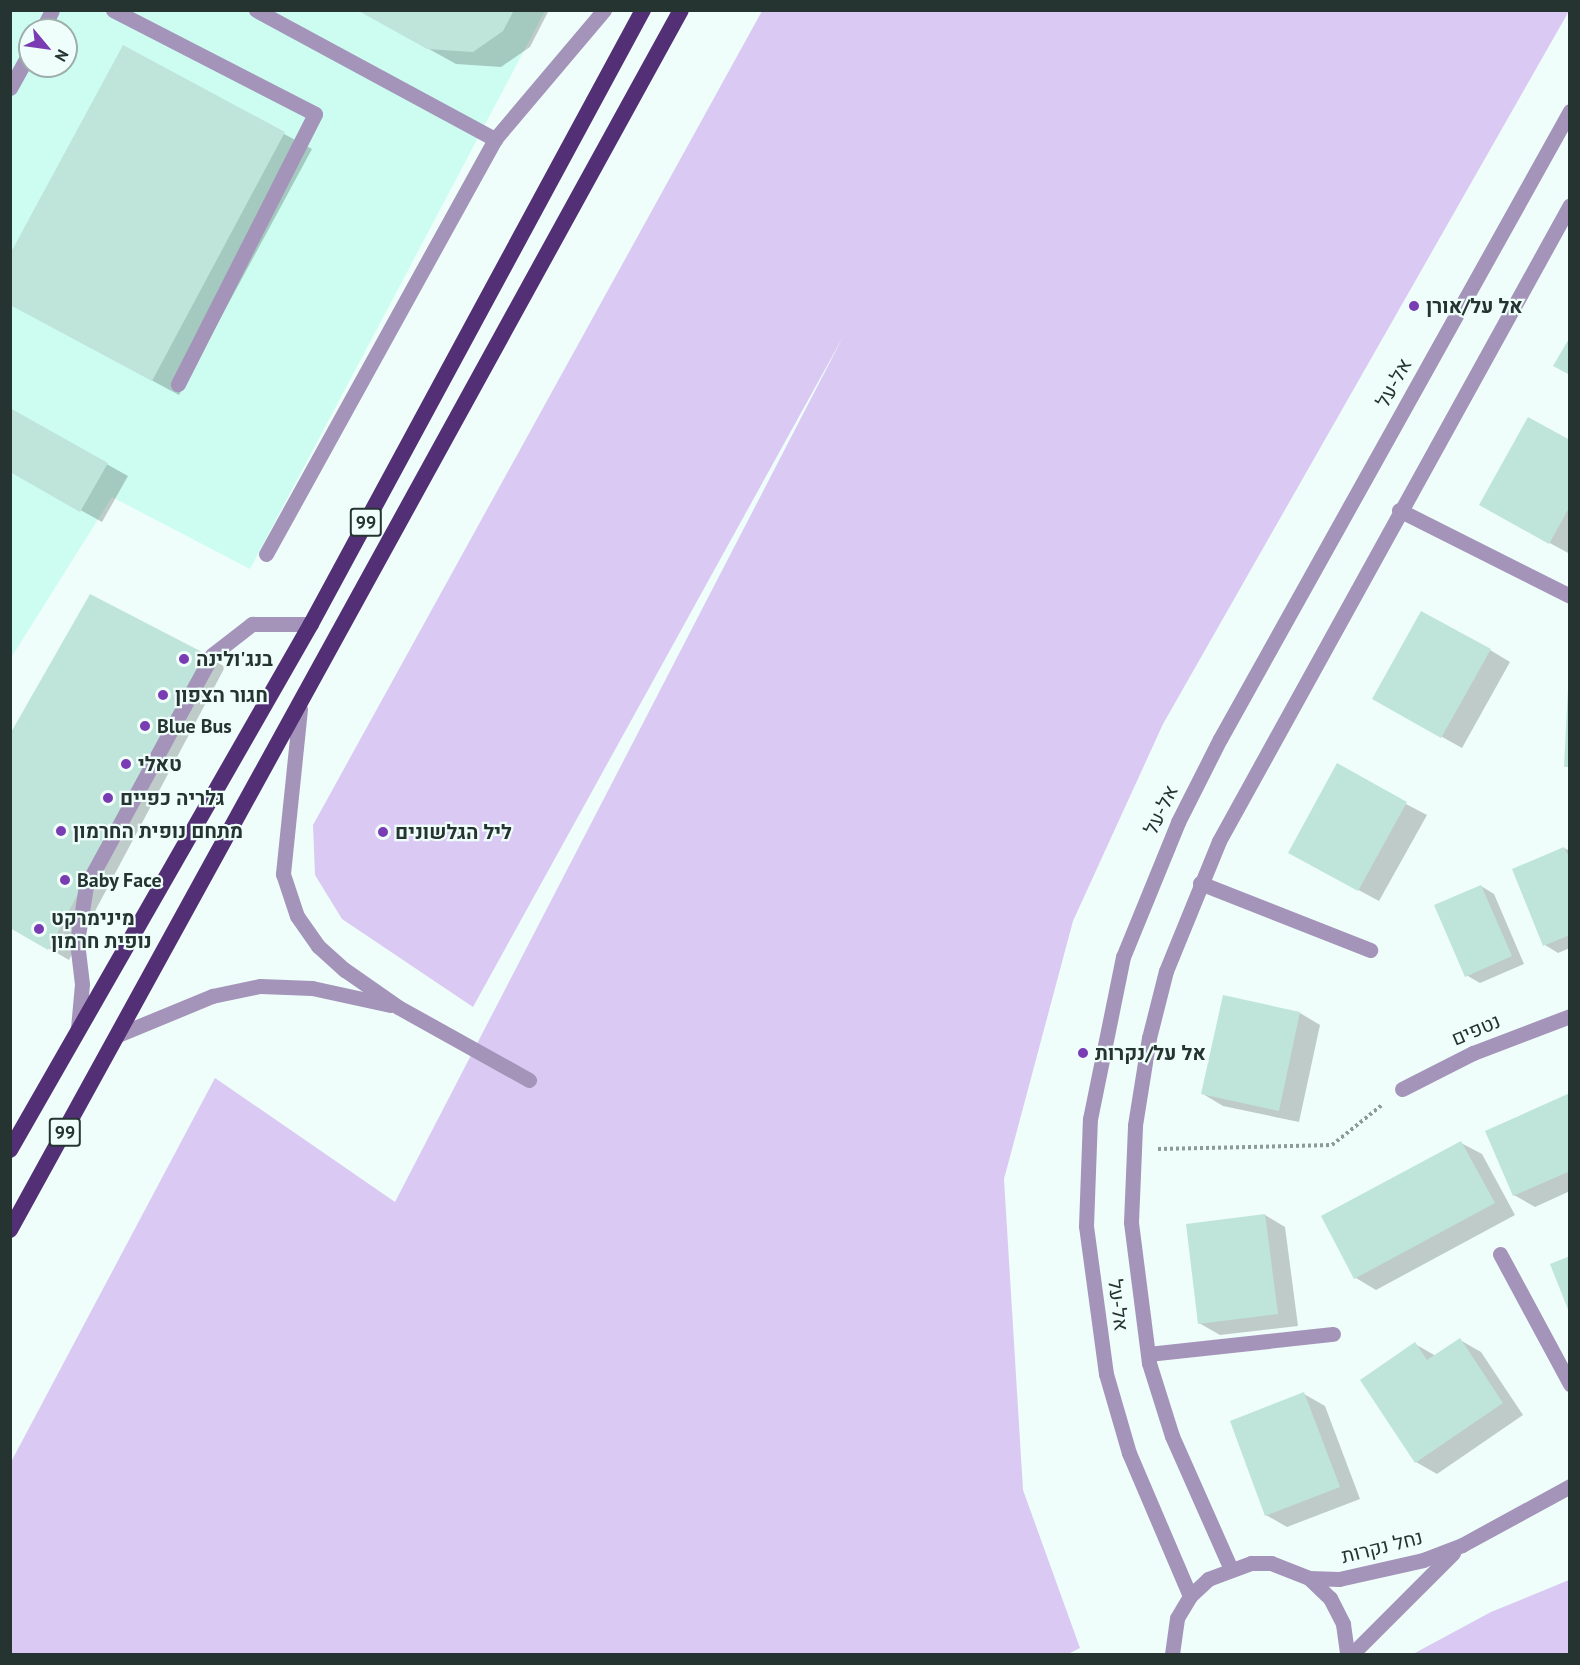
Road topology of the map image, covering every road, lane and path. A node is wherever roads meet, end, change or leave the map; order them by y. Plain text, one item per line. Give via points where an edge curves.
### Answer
1 (112, 10) edge
2 (256, 10) edge
3 (604, 10) edge
4 (643, 10) edge
5 (681, 10) edge
6 (18, 74) edge
7 (10, 88) edge
8 (1569, 111) edge
9 (495, 139) junction
10 (1569, 205) edge
11 (178, 384) dead end
12 (1399, 510) junction
13 (266, 554) dead end
14 (1569, 596) edge
15 (311, 624) junction
16 (300, 709) junction
17 (1200, 883) junction
18 (1370, 950) dead end
19 (398, 1007) junction
20 (1569, 1016) edge
21 (78, 1028) junction
22 (120, 1034) junction
23 (530, 1080) dead end
24 (1402, 1089) joint
25 (1134, 1149) junction
26 (10, 1150) edge
27 (10, 1230) edge
28 (1500, 1254) dead end
29 (1333, 1334) dead end
30 (1148, 1354) junction
31 (1569, 1384) edge
32 (1569, 1486) edge
33 (1462, 1545) junction
34 (1230, 1567) junction
35 (1309, 1578) junction
36 (1190, 1596) junction
37 (1172, 1654) edge
38 (1347, 1654) edge
39 (1353, 1654) edge

1 - 11 street via 315,114
2 - 9 street
3 - 9 street
4 - 15 highway, 99
5 - 16 highway, 99
6 - 7 street
8 - 36 street, אל-על via 1220,739 1178,822 1123,957 1090,1119 1086,1226 1106,1374 1130,1453
9 - 13 street
10 - 12 street, אל-על
12 - 14 street
12 - 17 street, אל-על via 1260,761
15 - 21 highway, 99
15 - 21 street via 252,624 212,655 86,886 78,934 82,984
16 - 19 street via 283,874 297,916 318,946
16 - 22 highway, 99
17 - 18 street
17 - 25 street, אל-על via 1166,971 1149,1038
19 - 22 street via 312,988 260,986 212,996
19 - 23 street
20 - 24 street, נטפים via 1473,1053
21 - 26 highway, 99
22 - 27 highway, 99
24 - 25 path via 1332,1145
25 - 30 street, אל-על via 1131,1222
28 - 31 street
29 - 30 street
30 - 34 street, אל-על via 1172,1436
32 - 33 street, נחל נקרות
33 - 35 street, נחל נקרות via 1384,1571
33 - 39 street, נחל נקרות
34 - 35 street via 1271,1563
34 - 36 street
35 - 38 street via 1330,1598 1343,1624
36 - 37 street via 1178,1618

